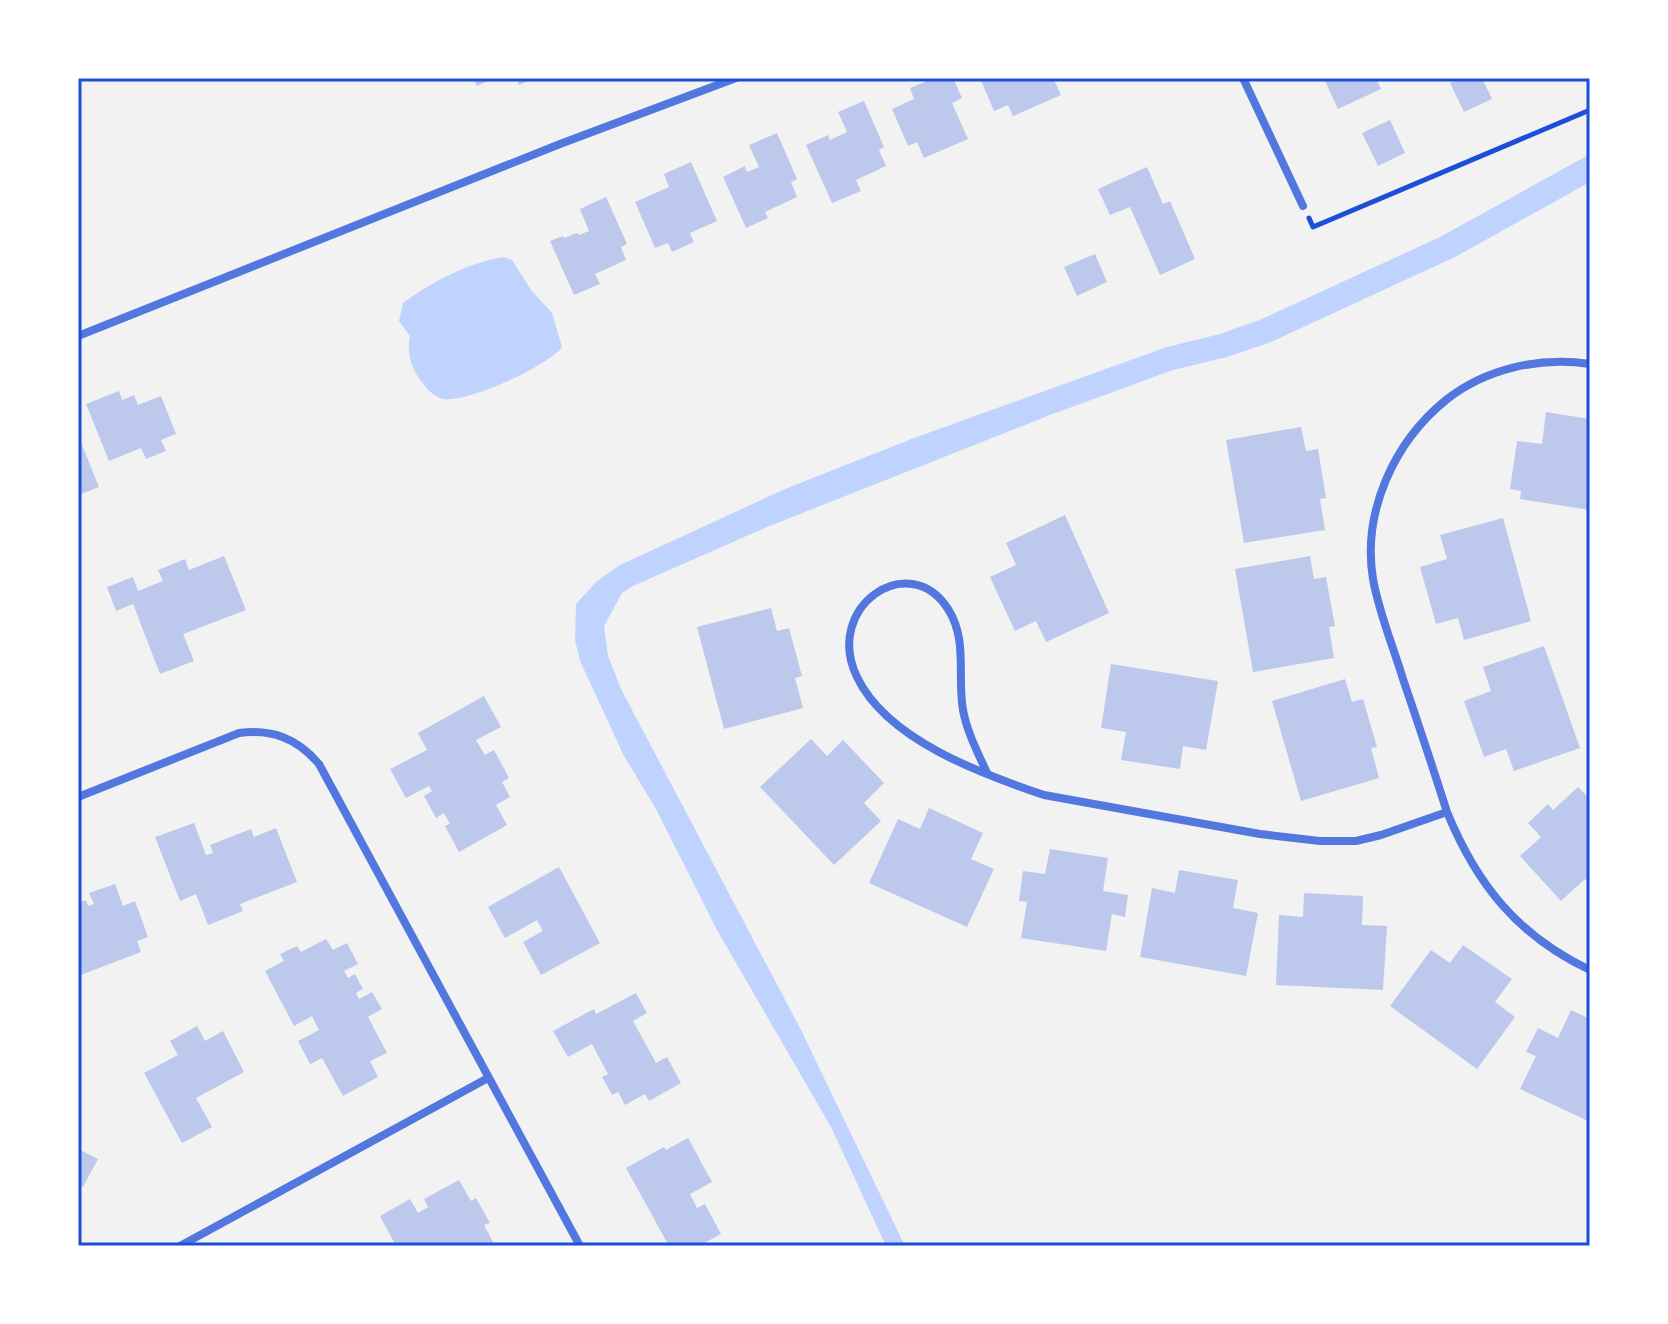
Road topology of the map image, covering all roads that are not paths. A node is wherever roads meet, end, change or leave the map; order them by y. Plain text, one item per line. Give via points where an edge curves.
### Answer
1 (736, 78) edge
2 (1243, 78) edge
3 (1303, 206) road end
4 (78, 336) edge
5 (1590, 364) edge
6 (987, 773) junction
7 (78, 797) edge
8 (1447, 812) junction
9 (1590, 970) edge
10 (488, 1078) junction
11 (180, 1246) edge
12 (580, 1246) edge

1 - 4 street
2 - 3 street
5 - 8 street via 1515,367 1457,391 1410,438 1387,475 1376,508 1373,578
6 - 6 street via 921,742 880,707 858,679 850,658 850,630 862,604 878,591 921,586 947,606 961,643 963,712
6 - 8 street via 1044,795 1320,841 1356,841
7 - 10 street via 239,733 277,734 306,749 319,764
8 - 9 street via 1492,895 1540,940
10 - 11 street
10 - 12 street

